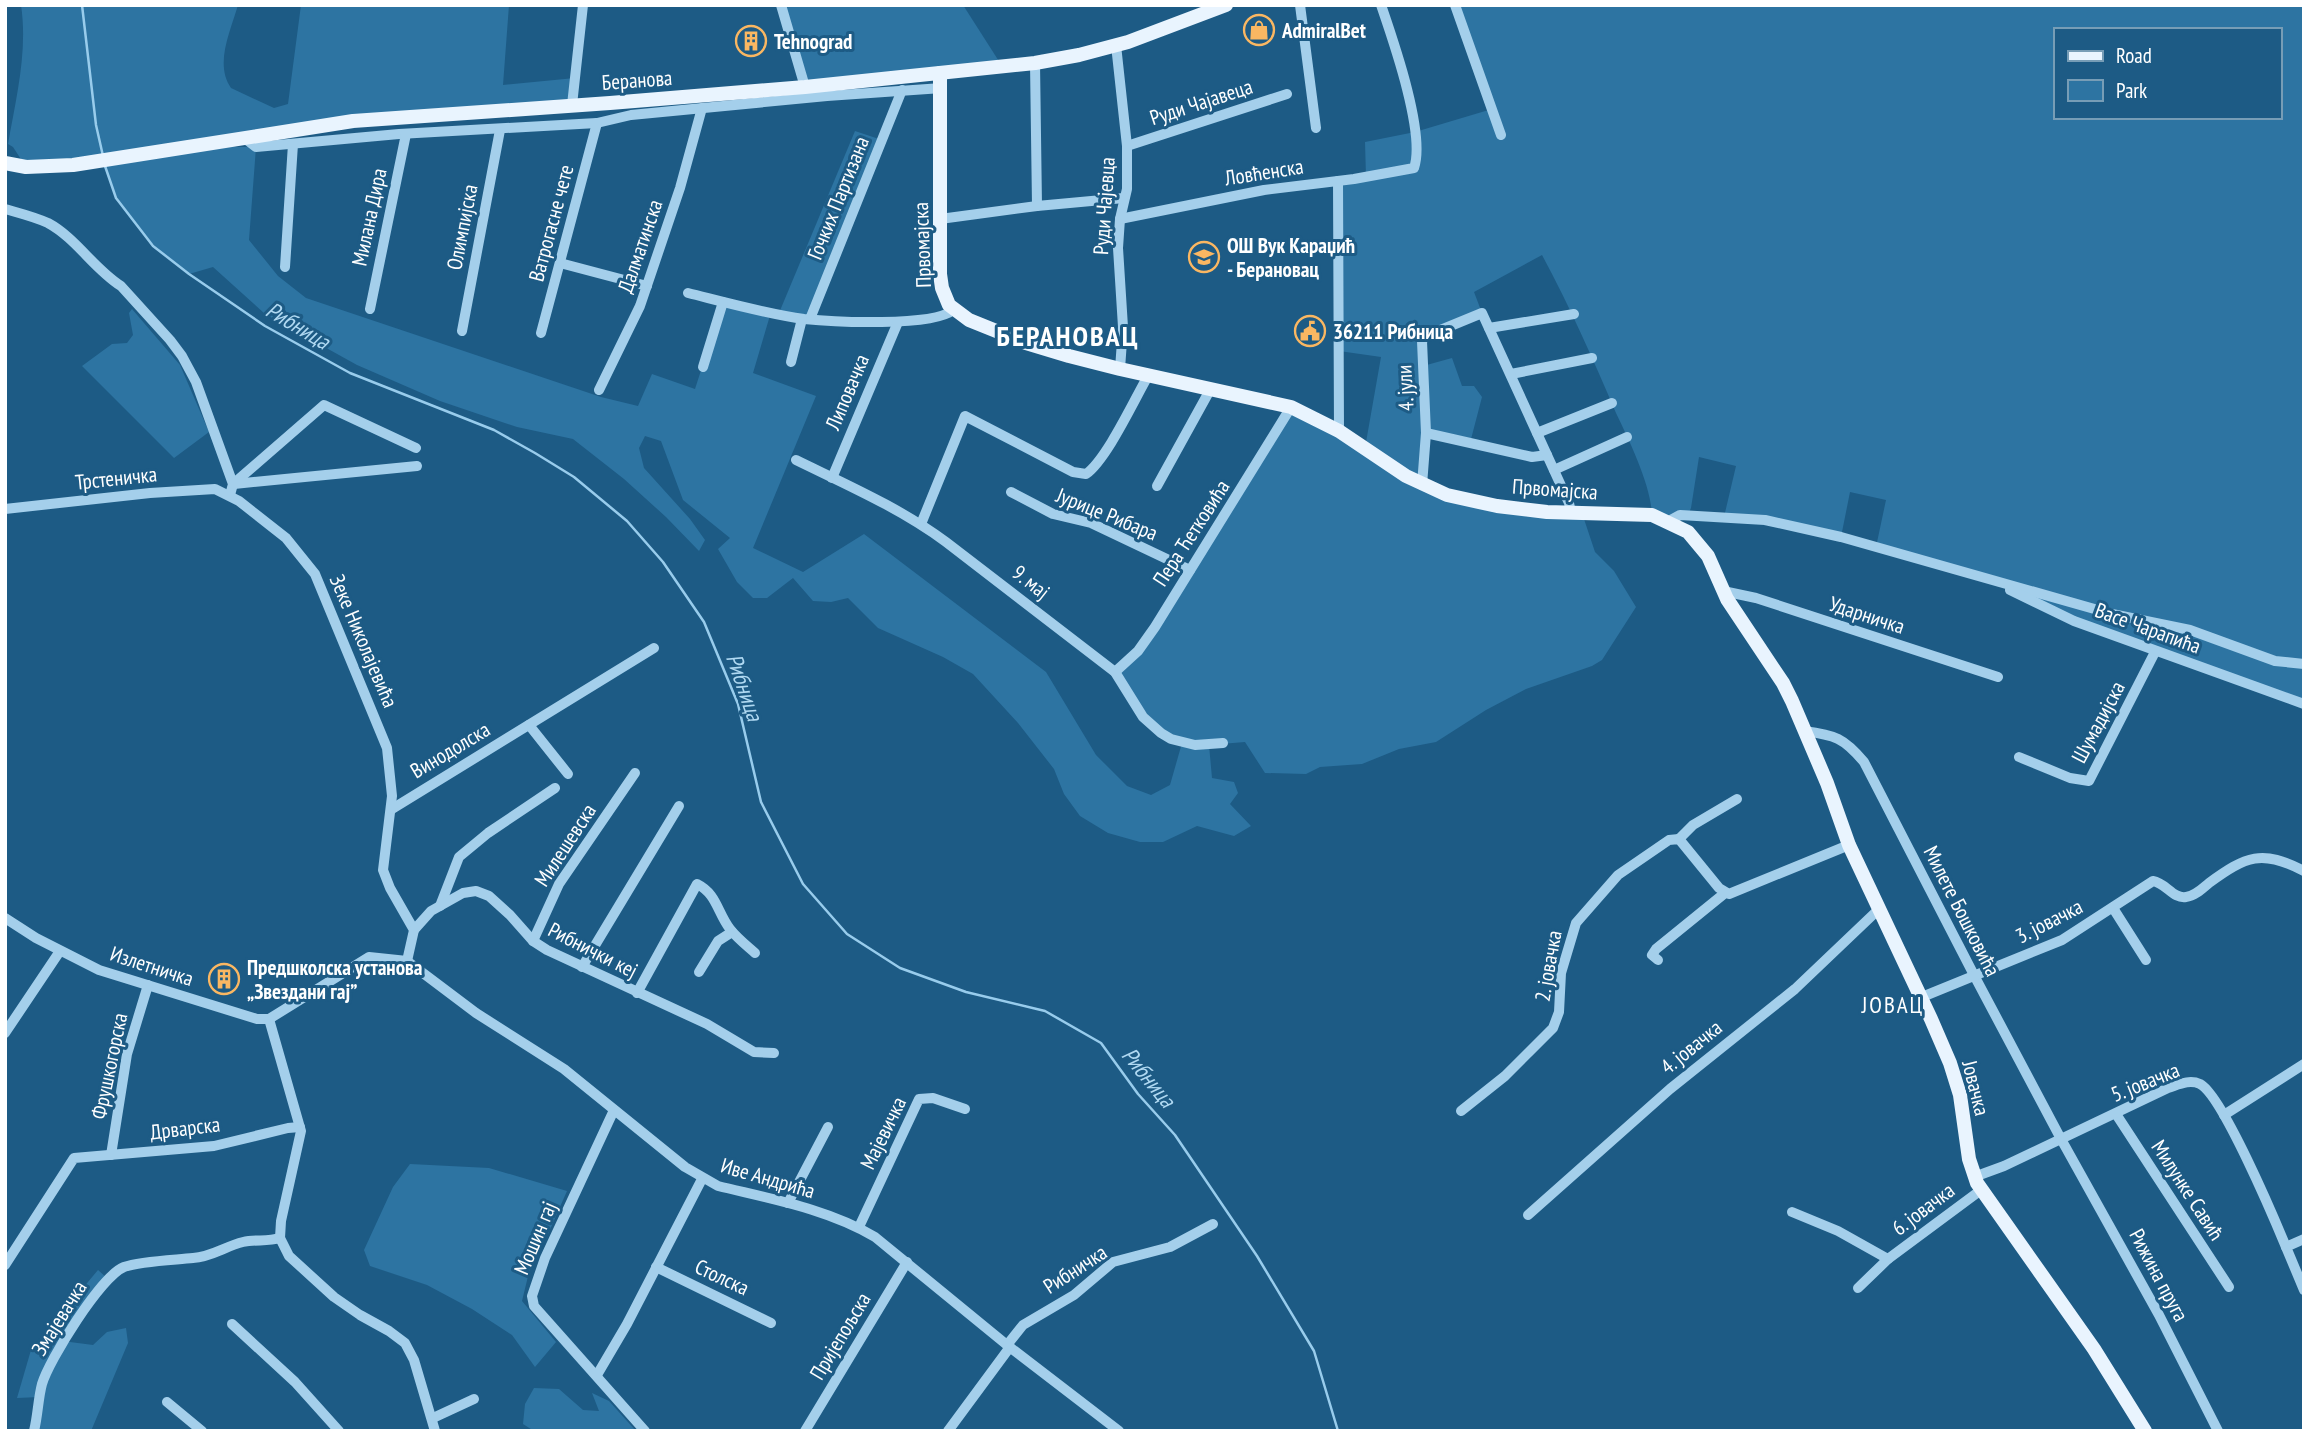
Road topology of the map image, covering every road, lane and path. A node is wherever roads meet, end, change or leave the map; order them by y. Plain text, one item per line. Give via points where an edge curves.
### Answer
1 (583, 5) edge
2 (780, 5) edge
3 (1226, 5) edge
4 (1300, 5) edge
5 (1381, 5) edge
6 (1455, 5) edge
7 (1116, 45) junction
8 (1035, 63) junction
9 (941, 80) junction
10 (805, 87) junction
11 (902, 90) junction
12 (1287, 94) dead end
13 (610, 103) junction
14 (572, 105) junction
15 (702, 108) junction
16 (612, 119) junction
17 (597, 123) junction
18 (1316, 128) dead end
19 (500, 130) junction
20 (406, 134) junction
21 (1501, 135) dead end
22 (243, 137) junction
23 (293, 144) junction
24 (1127, 146) junction
25 (5, 163) edge
26 (1338, 181) junction
27 (1124, 198) junction
28 (1106, 200) junction
29 (1037, 206) junction
30 (5, 209) edge
31 (1121, 216) junction
32 (940, 219) junction
33 (560, 262) junction
34 (285, 267) dead end
35 (647, 286) junction
36 (688, 293) dead end
37 (723, 302) junction
38 (370, 309) dead end
39 (953, 310) junction
40 (1574, 314) dead end
41 (806, 319) junction
42 (898, 322) junction
43 (1489, 328) junction
44 (461, 331) dead end
45 (541, 333) dead end
46 (1592, 358) dead end
47 (791, 362) dead end
48 (703, 367) dead end
49 (1120, 369) junction
50 (1511, 374) junction
51 (1148, 376) junction
52 (599, 390) dead end
53 (1210, 390) junction
54 (1612, 403) dead end
55 (1291, 407) junction
56 (1339, 430) junction
57 (1426, 433) junction
58 (1537, 433) junction
59 (1627, 437) dead end
60 (416, 448) dead end
61 (1547, 455) junction
62 (796, 460) dead end
63 (417, 467) dead end
64 (1554, 470) junction
65 (832, 478) junction
66 (1422, 485) junction
67 (1157, 486) dead end
68 (231, 490) junction
69 (1011, 492) dead end
70 (5, 509) edge
71 (1571, 513) junction
72 (1669, 521) junction
73 (921, 524) junction
74 (1190, 570) junction
75 (1983, 578) junction
76 (1723, 591) junction
77 (654, 648) dead end
78 (2155, 652) junction
79 (2304, 664) edge
80 (1115, 672) junction
81 (1998, 677) dead end
82 (2304, 704) edge
83 (529, 724) junction
84 (1804, 731) junction
85 (1223, 743) dead end
86 (2019, 757) dead end
87 (635, 773) dead end
88 (568, 774) dead end
89 (555, 788) dead end
90 (1737, 799) dead end
91 (679, 807) dead end
92 (392, 809) junction
93 (1679, 839) junction
94 (1849, 845) junction
95 (2304, 871) edge
96 (1725, 893) junction
97 (440, 906) junction
98 (2113, 908) junction
99 (1879, 909) junction
100 (5, 918) edge
101 (414, 930) junction
102 (732, 932) junction
103 (533, 942) junction
104 (60, 951) junction
105 (755, 953) dead end
106 (1658, 960) dead end
107 (2146, 960) dead end
108 (407, 961) junction
109 (582, 967) junction
110 (699, 972) dead end
111 (1975, 977) junction
112 (148, 985) junction
113 (637, 993) junction
114 (1922, 998) junction
115 (269, 1019) junction
116 (5, 1033) edge
117 (774, 1053) dead end
118 (2304, 1064) edge
119 (965, 1109) dead end
120 (614, 1110) junction
121 (1461, 1111) dead end
122 (2116, 1114) junction
123 (2224, 1115) junction
124 (828, 1126) dead end
125 (300, 1127) junction
126 (2061, 1139) junction
127 (111, 1155) junction
128 (702, 1178) junction
129 (1978, 1183) junction
130 (788, 1203) junction
131 (1792, 1212) dead end
132 (1528, 1214) dead end
133 (1213, 1224) dead end
134 (859, 1227) junction
135 (280, 1238) junction
136 (2304, 1239) edge
137 (2286, 1247) junction
138 (1888, 1259) junction
139 (907, 1262) junction
140 (5, 1265) edge
141 (656, 1267) junction
142 (2228, 1287) dead end
143 (1858, 1288) dead end
144 (2304, 1290) edge
145 (771, 1323) dead end
146 (232, 1324) dead end
147 (1008, 1346) junction
148 (597, 1375) junction
149 (474, 1399) dead end
150 (167, 1402) dead end
151 (433, 1418) junction
152 (34, 1431) edge
153 (202, 1431) edge
154 (340, 1431) edge
155 (435, 1431) edge
156 (645, 1431) edge
157 (805, 1431) edge
158 (948, 1431) edge
159 (1119, 1431) edge
160 (2145, 1431) edge
161 (2218, 1431) edge

1 - 14 street
2 - 10 street
3 - 7 main road, Беранова
4 - 18 street
5 - 26 street, Ловћенска via 1409,104 1418,149 1415,168
6 - 21 street
7 - 8 main road, Беранова
7 - 24 street, Руди Чајевца
8 - 9 main road, Беранова
8 - 29 street
9 - 10 main road, Беранова
9 - 11 street, Беранова
9 - 32 main road, Првомајска
10 - 13 main road, Беранова
11 - 15 street, Беранова
11 - 41 street, Гочких Партизана
12 - 24 street, Руди Чајавеца
13 - 14 main road, Беранова
13 - 16 street
14 - 22 main road, Беранова via 353,121
15 - 16 street, Беранова
15 - 35 street, Далматинска
16 - 17 street, Беранова
17 - 19 street, Беранова
17 - 33 street, Ватрогасне чете
19 - 20 street, Беранова
19 - 44 street, Олимпијска
20 - 23 street, Беранова
20 - 38 street, Милана Дира
22 - 23 street, Беранова via 256,147
22 - 25 main road, Беранова via 73,165
23 - 34 street
24 - 27 street, Руди Чајевца
26 - 31 street, Ловћенска
26 - 56 street
27 - 28 street
27 - 31 street, Руди Чајевца
28 - 29 street
28 - 31 street
29 - 32 street
30 - 68 street via 49,224 71,240 170,340 196,382
31 - 49 street, Руди Чајевца
32 - 39 main road, Првомајска via 942,288
33 - 35 street
33 - 45 street, Ватрогасне чете
35 - 52 street, Далматинска
36 - 37 street
37 - 41 street
37 - 48 street
39 - 42 street via 941,317
39 - 49 main road, Првомајска via 1026,343
40 - 43 street, 4. јули
41 - 42 street
41 - 47 street, Гочких Партизана
42 - 65 street, Липовачка
43 - 50 street
43 - 57 street, 4. јули via 1482,313 1422,341
46 - 50 street
49 - 51 main road, Првомајска
50 - 58 street
51 - 53 main road, Првомајска
51 - 73 street via 1098,462 1083,475 965,416
53 - 55 main road, Првомајска
53 - 67 street
54 - 58 street
55 - 56 main road, Првомајска
55 - 74 street, Пера Ћетковића
56 - 66 main road, Првомајска
57 - 61 street, 4. јули via 1532,457
57 - 66 street, 4. јули
58 - 61 street
59 - 64 street, Првомајска
60 - 68 street via 324,405
61 - 64 street
62 - 65 street, 9. мај
63 - 68 street
64 - 71 street
65 - 73 street, 9. мај
66 - 71 main road, Првомајска via 1473,502
68 - 70 street, Трстеничка via 150,493
68 - 92 street, Зеке Николајевића via 286,538 315,574 387,748
69 - 74 street, Јурице Рибара via 1053,514 1091,523
71 - 72 main road, Првомајска via 1643,514
72 - 75 street via 1680,515 1765,520
72 - 76 main road, Првомајска via 1700,544
73 - 80 street, 9. мај
74 - 80 street, Пера Ћетковића via 1138,651
75 - 78 street, Васе Чарапића via 2074,621
75 - 79 street, Васе Чарапића via 2190,630 2276,661
76 - 81 street, Ударничка
76 - 84 main road, Првомајска via 1787,690
77 - 83 street, Винодолска
78 - 82 street, Васе Чарапића
78 - 86 street, Шумадијска via 2089,781 2078,781
80 - 85 street, 9. мај via 1143,718 1161,733 1195,745
83 - 88 street
83 - 92 street, Винодолска
84 - 94 main road, Јовачка
84 - 111 street, Милете Бошковића via 1827,734 1850,745 1864,762
87 - 103 street, Милешевска via 559,884
89 - 97 street via 459,857
90 - 93 street, 2. јовачка via 1693,825
91 - 109 street
92 - 101 street, Зеке Николајевића via 383,870
93 - 96 street
93 - 121 street, 2. јовачка via 1670,840 1618,875 1576,923 1553,1028
94 - 96 street via 1736,893
94 - 99 main road, Јовачка
95 - 98 street, 3. јовачка via 2280,859 2258,858 2232,868 2190,896 2178,896 2153,881
96 - 106 street via 1656,949 1652,955
97 - 101 street, Рибнички кеј
97 - 103 street, Рибнички кеј via 463,893 489,896
98 - 107 street, 3. јовачка
98 - 111 street, 3. јовачка via 2062,940
99 - 114 main road, Јовачка
99 - 132 street, 4. јовачка via 1796,989 1670,1089
100 - 104 street, Излетничка
101 - 108 street
102 - 105 street
102 - 110 street via 719,941
102 - 113 street via 713,896 697,884
103 - 109 street, Рибнички кеј
104 - 112 street, Излетничка via 99,970
104 - 116 street
108 - 115 street via 369,957
108 - 120 street, Иве Андрића via 476,1013 564,1069
109 - 113 street, Рибнички кеј
111 - 114 street, 3. јовачка
111 - 126 street, Милете Бошковића
112 - 115 street, Излетничка
112 - 127 street, Фрушкогорска via 127,1054
113 - 117 street, Рибнички кеј via 707,1024 754,1052
114 - 129 main road, Јовачка via 1958,1088 1968,1154
115 - 125 street
118 - 123 street
119 - 134 street, Мајевичка via 933,1098 919,1099
120 - 128 street, Иве Андрића
120 - 148 street, Мошин гај via 532,1296 534,1306
122 - 123 street, 5. јовачка via 2168,1088 2195,1082 2205,1088
122 - 126 street, 5. јовачка
122 - 142 street, Милунке Савић
123 - 137 street, 5. јовачка
124 - 130 street
125 - 127 street, Дрварска via 214,1146
125 - 135 street
126 - 129 street, 5. јовачка
126 - 161 street, Рижина пруга
127 - 140 street, Дрварска via 74,1158
128 - 130 street, Иве Андрића
128 - 141 street
129 - 138 street, 6. јовачка
129 - 160 main road, Јовачка via 2091,1344
130 - 134 street, Иве Андрића
131 - 138 street, 6. јовачка
133 - 147 street, Рибничка via 1170,1247 1113,1262 1067,1300 1023,1325
134 - 139 street, Иве Андрића
135 - 151 street via 289,1256 334,1297 405,1343
135 - 152 street, Змајевачка via 246,1241 212,1255 137,1264 113,1274 81,1313 43,1381
136 - 137 street
137 - 144 street, 5. јовачка
138 - 143 street, 6. јовачка
139 - 147 street, Иве Андрића
139 - 157 street, Пријепољска
141 - 145 street, Столска
141 - 148 street
146 - 154 street
147 - 158 street, Рибничка
147 - 159 street, Иве Андрића
148 - 156 street, Мошин гај
149 - 151 street
150 - 153 street
151 - 155 street

